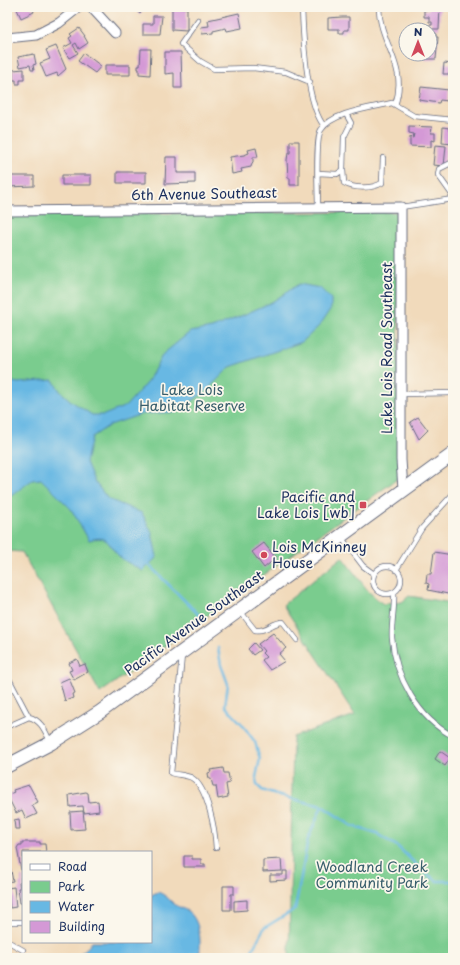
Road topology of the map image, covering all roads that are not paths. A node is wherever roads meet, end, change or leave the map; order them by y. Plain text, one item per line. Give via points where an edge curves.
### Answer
1 (79, 7) edge
2 (91, 7) edge
3 (302, 7) edge
4 (379, 7) edge
5 (198, 20) dead end
6 (115, 33) dead end
7 (7, 38) edge
8 (310, 82) junction
9 (396, 105) junction
10 (346, 114) junction
11 (453, 120) edge
12 (324, 126) junction
13 (383, 158) dead end
14 (453, 162) edge
15 (343, 170) junction
16 (318, 173) junction
17 (453, 196) edge
18 (453, 199) edge
19 (318, 207) junction
20 (401, 207) junction
21 (7, 211) edge
22 (453, 393) edge
23 (401, 394) junction
24 (453, 454) edge
25 (403, 489) junction
26 (453, 494) edge
27 (340, 536) junction
28 (396, 570) junction
29 (374, 574) junction
30 (394, 592) junction
31 (239, 609) junction
32 (297, 640) dead end
33 (182, 651) junction
34 (9, 680) dead end
35 (29, 717) junction
36 (11, 725) dead end
37 (453, 736) edge
38 (51, 743) junction
39 (7, 766) edge
40 (216, 848) dead end
41 (7, 922) edge
42 (22, 922) edge
43 (7, 941) edge
44 (23, 950) dead end

1 - 7 street via 59,23 36,35
2 - 6 street
3 - 8 lane
4 - 9 lane via 380,19 399,74 400,92
5 - 8 lane via 181,44 200,61 214,69 253,68 286,72
8 - 12 lane via 318,117
9 - 10 lane via 392,103
9 - 11 lane via 414,116
10 - 12 lane
10 - 15 lane via 351,123 344,137
12 - 16 lane via 319,135
13 - 15 lane via 382,183 376,187 350,186 344,183
14 - 17 lane via 439,169 438,175
15 - 16 lane via 337,174
16 - 19 lane
18 - 20 lane
19 - 20 street, 6th Avenue Southeast
19 - 21 street, 6th Avenue Southeast
20 - 23 street, Lake Lois Road Southeast
22 - 23 lane
23 - 25 street, Lake Lois Road Southeast
24 - 25 main road, Pacific Avenue Southeast
25 - 27 main road, Pacific Avenue Southeast
26 - 28 lane via 422,528
27 - 29 lane via 363,566
27 - 31 main road, Pacific Avenue Southeast
28 - 29 lane via 392,567 383,567
28 - 30 lane via 401,582
29 - 30 lane via 374,584 378,591 387,594
30 - 37 lane via 392,638 401,676 419,706
31 - 32 lane via 255,630 263,631 282,622
31 - 33 main road, Pacific Avenue Southeast
33 - 38 main road, Pacific Avenue Southeast via 100,712
33 - 40 lane via 171,773 192,778 202,789 215,833
34 - 35 lane
35 - 36 lane
35 - 38 lane via 40,724
38 - 39 main road, Pacific Avenue Southeast
41 - 42 lane
43 - 44 lane

